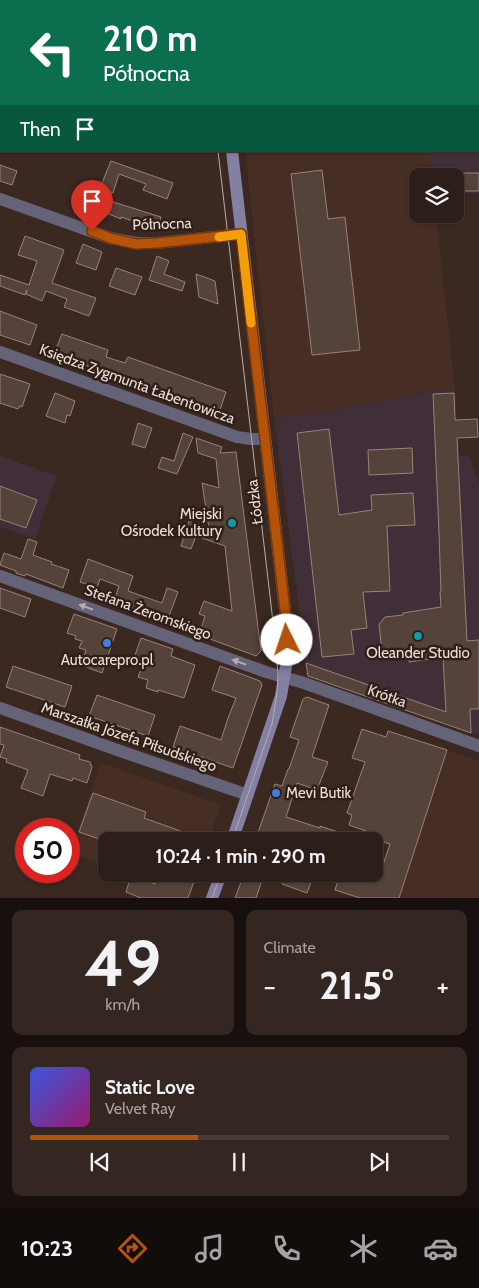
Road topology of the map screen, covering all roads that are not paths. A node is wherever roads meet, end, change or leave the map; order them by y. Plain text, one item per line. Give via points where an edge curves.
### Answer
1 (232, 152) edge
2 (0, 198) edge
3 (241, 234) junction
4 (0, 352) edge
5 (264, 439) junction
6 (0, 576) edge
7 (285, 677) junction
8 (0, 708) edge
9 (479, 746) edge
10 (248, 795) junction
11 (235, 832) edge
12 (218, 882) edge
13 (212, 898) edge

1 - 3 main road, Łódzka
2 - 3 street, Północna via 110,238 136,244
3 - 5 main road, Łódzka
4 - 5 street, Księdza Zygmunta Łabentowicza via 237,437
5 - 7 main road, Łódzka via 285,610 288,654
7 -> 6 street, Stefana Żeromskiego
7 - 9 street, Krótka
7 - 10 main road, Łódzka
8 - 10 street, Marszałka Józefa Piłsudskiego
10 - 11 main road, Łódzka
12 - 13 main road

